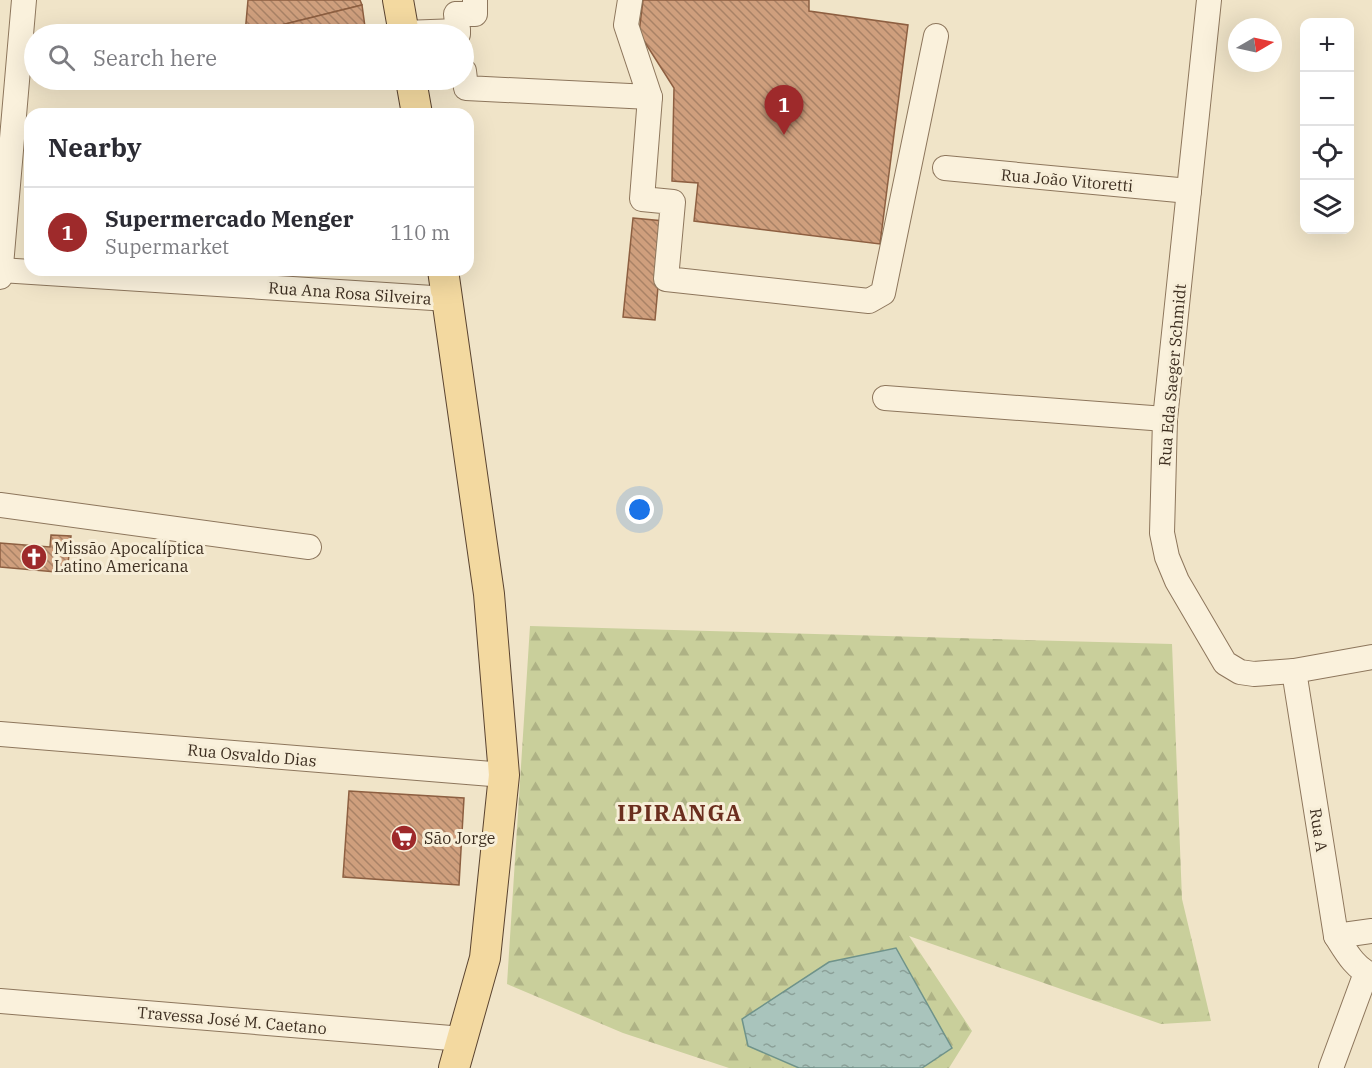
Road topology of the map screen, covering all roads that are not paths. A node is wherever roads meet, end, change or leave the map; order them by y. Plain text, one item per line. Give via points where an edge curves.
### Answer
1 (24, 0) edge
2 (398, 0) edge
3 (475, 0) edge
4 (630, 0) edge
5 (1209, 0) edge
6 (402, 24) edge
7 (457, 24) edge
8 (936, 36) dead end
9 (474, 88) edge
10 (413, 90) edge
11 (650, 97) junction
12 (416, 108) edge
13 (945, 168) dead end
14 (1189, 191) junction
15 (0, 270) edge
16 (24, 272) edge
17 (93, 276) edge
18 (444, 276) edge
19 (0, 277) edge
20 (448, 299) junction
21 (885, 398) dead end
22 (1165, 419) junction
23 (0, 505) edge
24 (309, 547) dead end
25 (1372, 657) edge
26 (1294, 671) junction
27 (0, 734) edge
28 (504, 776) junction
29 (1372, 931) edge
30 (1336, 936) junction
31 (1369, 974) edge
32 (0, 1001) edge
33 (463, 1039) junction
34 (454, 1068) edge
35 (1331, 1068) edge

1 - 15 street
2 - 6 main road
3 - 7 street via 475,14 456,14
4 - 11 street via 626,25
5 - 14 street, Rua Eda Saeger Schmidt
8 - 11 street via 883,293 869,301 666,279 673,202 642,200
9 - 11 street
10 - 12 main road
13 - 14 street, Rua João Vitoretti
14 - 22 street, Rua Eda Saeger Schmidt
15 - 16 street, Rua Ana Rosa Silveira
15 - 19 street
17 - 20 street, Rua Ana Rosa Silveira
18 - 20 main road
20 - 28 main road via 489,594
21 - 22 street
22 - 26 street, Rua Eda Saeger Schmidt via 1162,533 1177,581 1225,663 1240,672 1254,674
23 - 24 street
25 - 26 street, Rua Eda Saeger Schmidt
26 - 30 street, Rua A
27 - 28 street, Rua Osvaldo Dias
28 - 33 main road via 485,958
29 - 30 street
30 - 31 street, Rua A via 1350,957
31 - 35 street
32 - 33 street, Travessa José M. Caetano
33 - 34 main road

